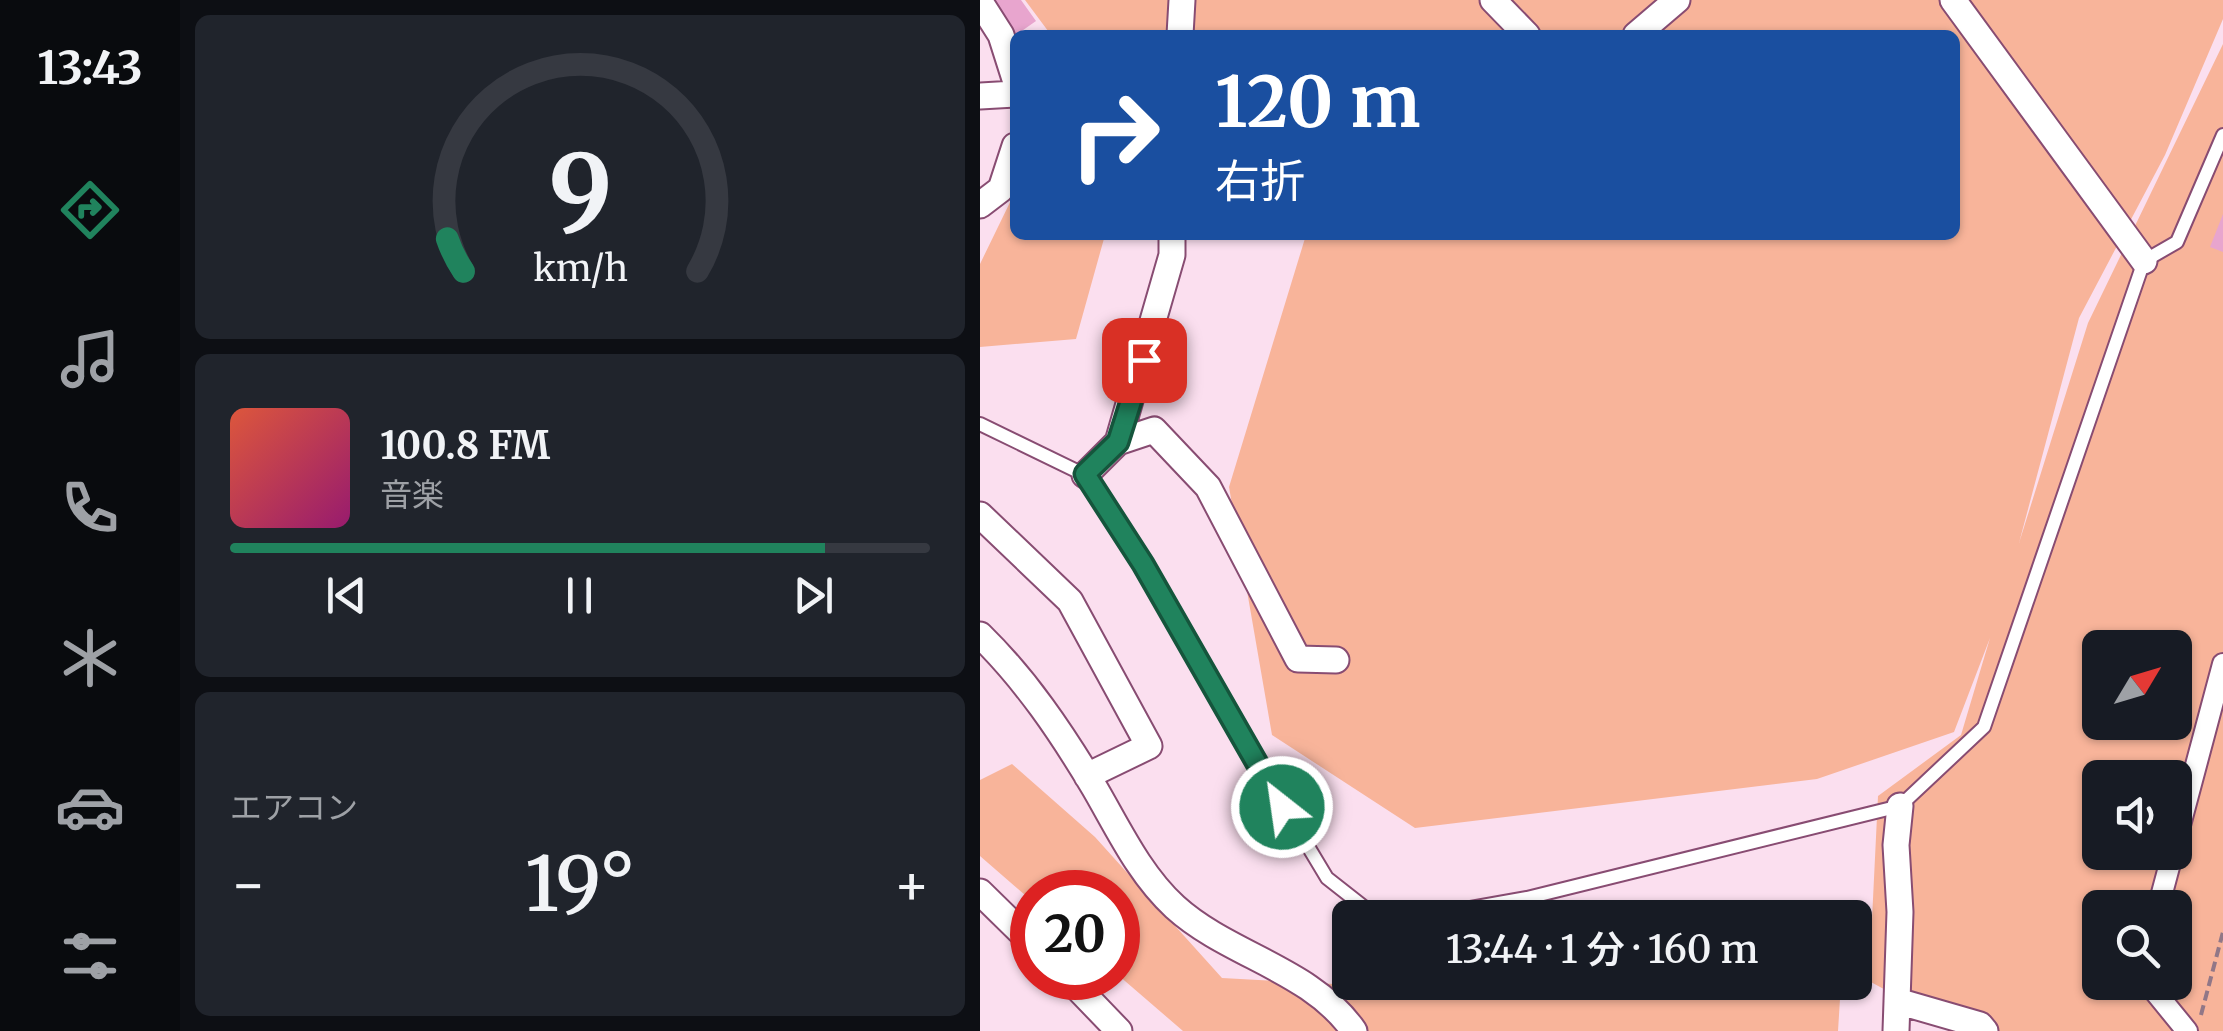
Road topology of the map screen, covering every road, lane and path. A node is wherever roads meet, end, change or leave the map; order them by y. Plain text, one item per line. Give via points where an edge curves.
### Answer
1 (1182, 0) edge
2 (1493, 0) edge
3 (1678, 0) edge
4 (1953, 0) edge
5 (980, 2) edge
6 (1180, 30) edge
7 (1522, 30) edge
8 (1642, 30) edge
9 (1010, 64) edge
10 (1010, 94) edge
11 (980, 96) edge
12 (2223, 135) edge
13 (1010, 161) edge
14 (980, 205) edge
15 (1172, 240) edge
16 (2144, 260) junction
17 (980, 424) edge
18 (1118, 442) junction
19 (1085, 474) junction
20 (980, 516) edge
21 (980, 636) edge
22 (1336, 660) dead end
23 (2223, 664) edge
24 (1087, 776) junction
25 (2192, 780) edge
26 (1900, 806) junction
27 (980, 892) edge
28 (1010, 921) edge
29 (2223, 932) edge
30 (1089, 1000) edge
31 (2161, 1000) edge
32 (1898, 1002) junction
33 (1119, 1031) edge
34 (1354, 1031) edge
35 (1896, 1031) edge
36 (1985, 1031) edge
37 (2186, 1031) edge
38 (2196, 1031) edge

1 - 6 street
2 - 7 street
3 - 8 street
4 - 16 street
5 - 9 street
10 - 11 street
12 - 16 lane via 2177,242
13 - 14 street via 1001,189
15 - 18 street
16 - 26 lane via 1984,728
17 - 19 lane
18 - 19 street
18 - 22 street via 1154,430 1208,487 1298,660
19 - 26 lane via 1327,878 1368,911 1437,914 1527,898
20 - 24 street via 1070,601 1148,746
21 - 24 street via 1010,664
23 - 25 street
24 - 34 street via 1139,864 1172,904 1338,1008
26 - 32 street
27 - 28 street
29 - 38 path
30 - 33 street
31 - 37 street
32 - 35 street
32 - 36 street

